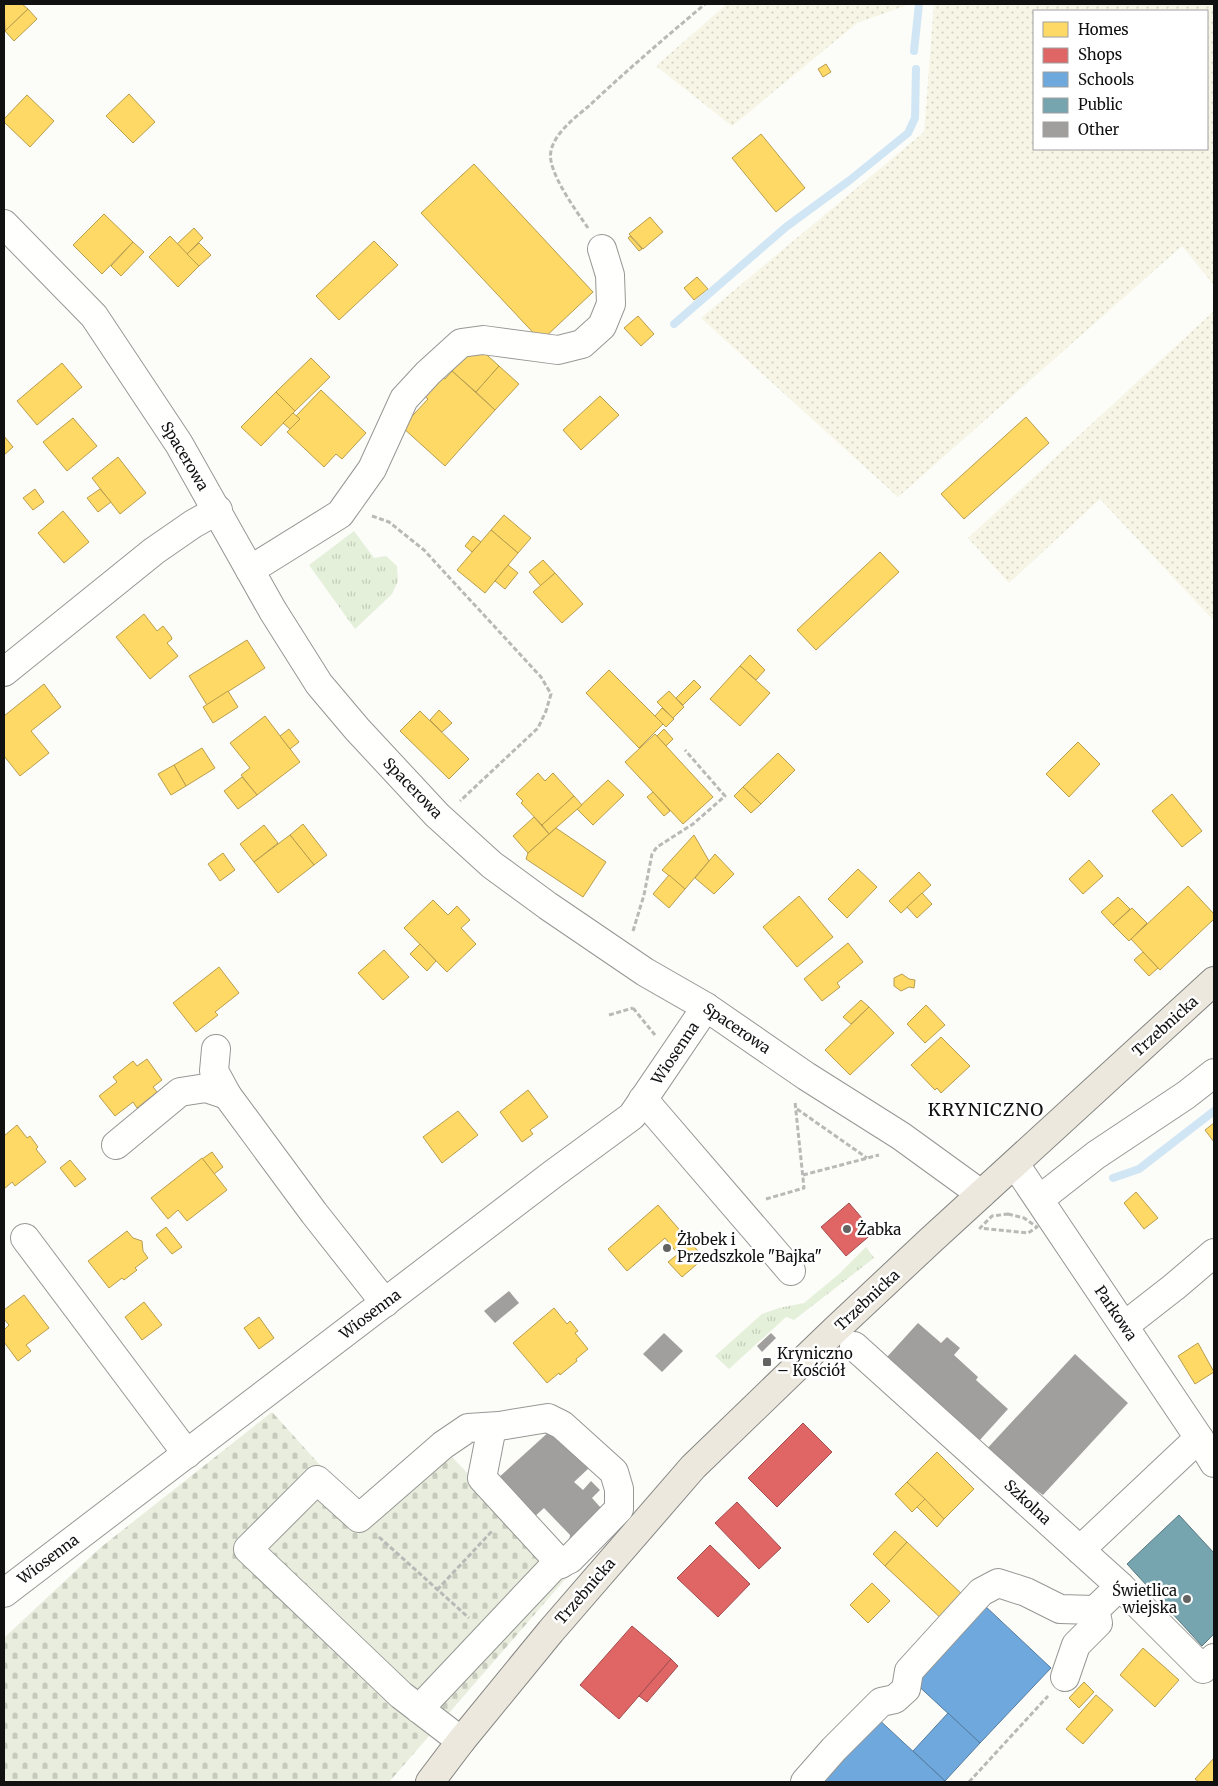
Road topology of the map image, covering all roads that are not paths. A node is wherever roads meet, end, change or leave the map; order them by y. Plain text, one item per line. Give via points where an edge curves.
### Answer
1 (4, 224) edge
2 (602, 249) road end
3 (218, 510) junction
4 (250, 570) junction
5 (4, 672) edge
6 (1214, 981) edge
7 (706, 1007) junction
8 (216, 1049) dead end
9 (1214, 1073) edge
10 (227, 1095) junction
11 (643, 1099) junction
12 (116, 1144) dead end
13 (1015, 1164) junction
14 (981, 1194) junction
15 (1040, 1199) junction
16 (25, 1238) dead end
17 (1214, 1253) edge
18 (791, 1272) dead end
19 (385, 1303) junction
20 (1124, 1326) junction
21 (854, 1346) dead end
22 (492, 1427) junction
23 (1199, 1438) junction
24 (187, 1454) junction
25 (1214, 1463) edge
26 (1080, 1550) junction
27 (560, 1564) junction
28 (1120, 1586) junction
29 (4, 1592) edge
30 (1095, 1610) junction
31 (1214, 1658) edge
32 (1065, 1677) road end
33 (419, 1709) junction
34 (461, 1741) junction
35 (430, 1782) edge
36 (805, 1782) edge

1 - 3 street, Spacerowa via 94,316 179,444
2 - 4 street via 610,275 610,304 602,326 582,344 558,350 483,340 462,343 404,399 372,469 340,514
3 - 4 street, Spacerowa
3 - 5 street via 154,551
4 - 7 street, Spacerowa via 318,684 441,818 492,865 645,972
6 - 13 main road, Trzebnicka
7 - 11 street, Wiosenna
7 - 14 street, Spacerowa via 926,1153
8 - 10 street via 214,1070
9 - 15 street via 1186,1096 1096,1155
10 - 12 street via 206,1088 180,1092
10 - 19 street
11 - 18 street
11 - 19 street, Wiosenna via 632,1116
13 - 14 main road, Trzebnicka
13 - 15 street, Parkowa
14 - 34 main road, Trzebnicka via 693,1467 551,1630
15 - 20 street, Parkowa
16 - 24 street
17 - 20 street
19 - 24 street, Wiosenna
20 - 23 street, Parkowa
21 - 26 street, Szkolna
22 - 27 street via 482,1478
22 - 27 street via 548,1418 562,1426 614,1472 619,1489 619,1510 570,1559
22 - 33 street via 468,1428 446,1443 359,1518 317,1480 248,1549 400,1695
23 - 25 street, Parkowa
23 - 26 street
24 - 29 street, Wiosenna
26 - 28 street, Szkolna
27 - 33 street via 553,1567
28 - 30 street
28 - 31 street, Szkolna via 1203,1669
30 - 32 street via 1098,1623 1076,1645
30 - 36 street via 1060,1609 1026,1592 998,1583 981,1592 909,1671 906,1689 895,1699 881,1702
33 - 34 street
34 - 35 main road, Trzebnicka

